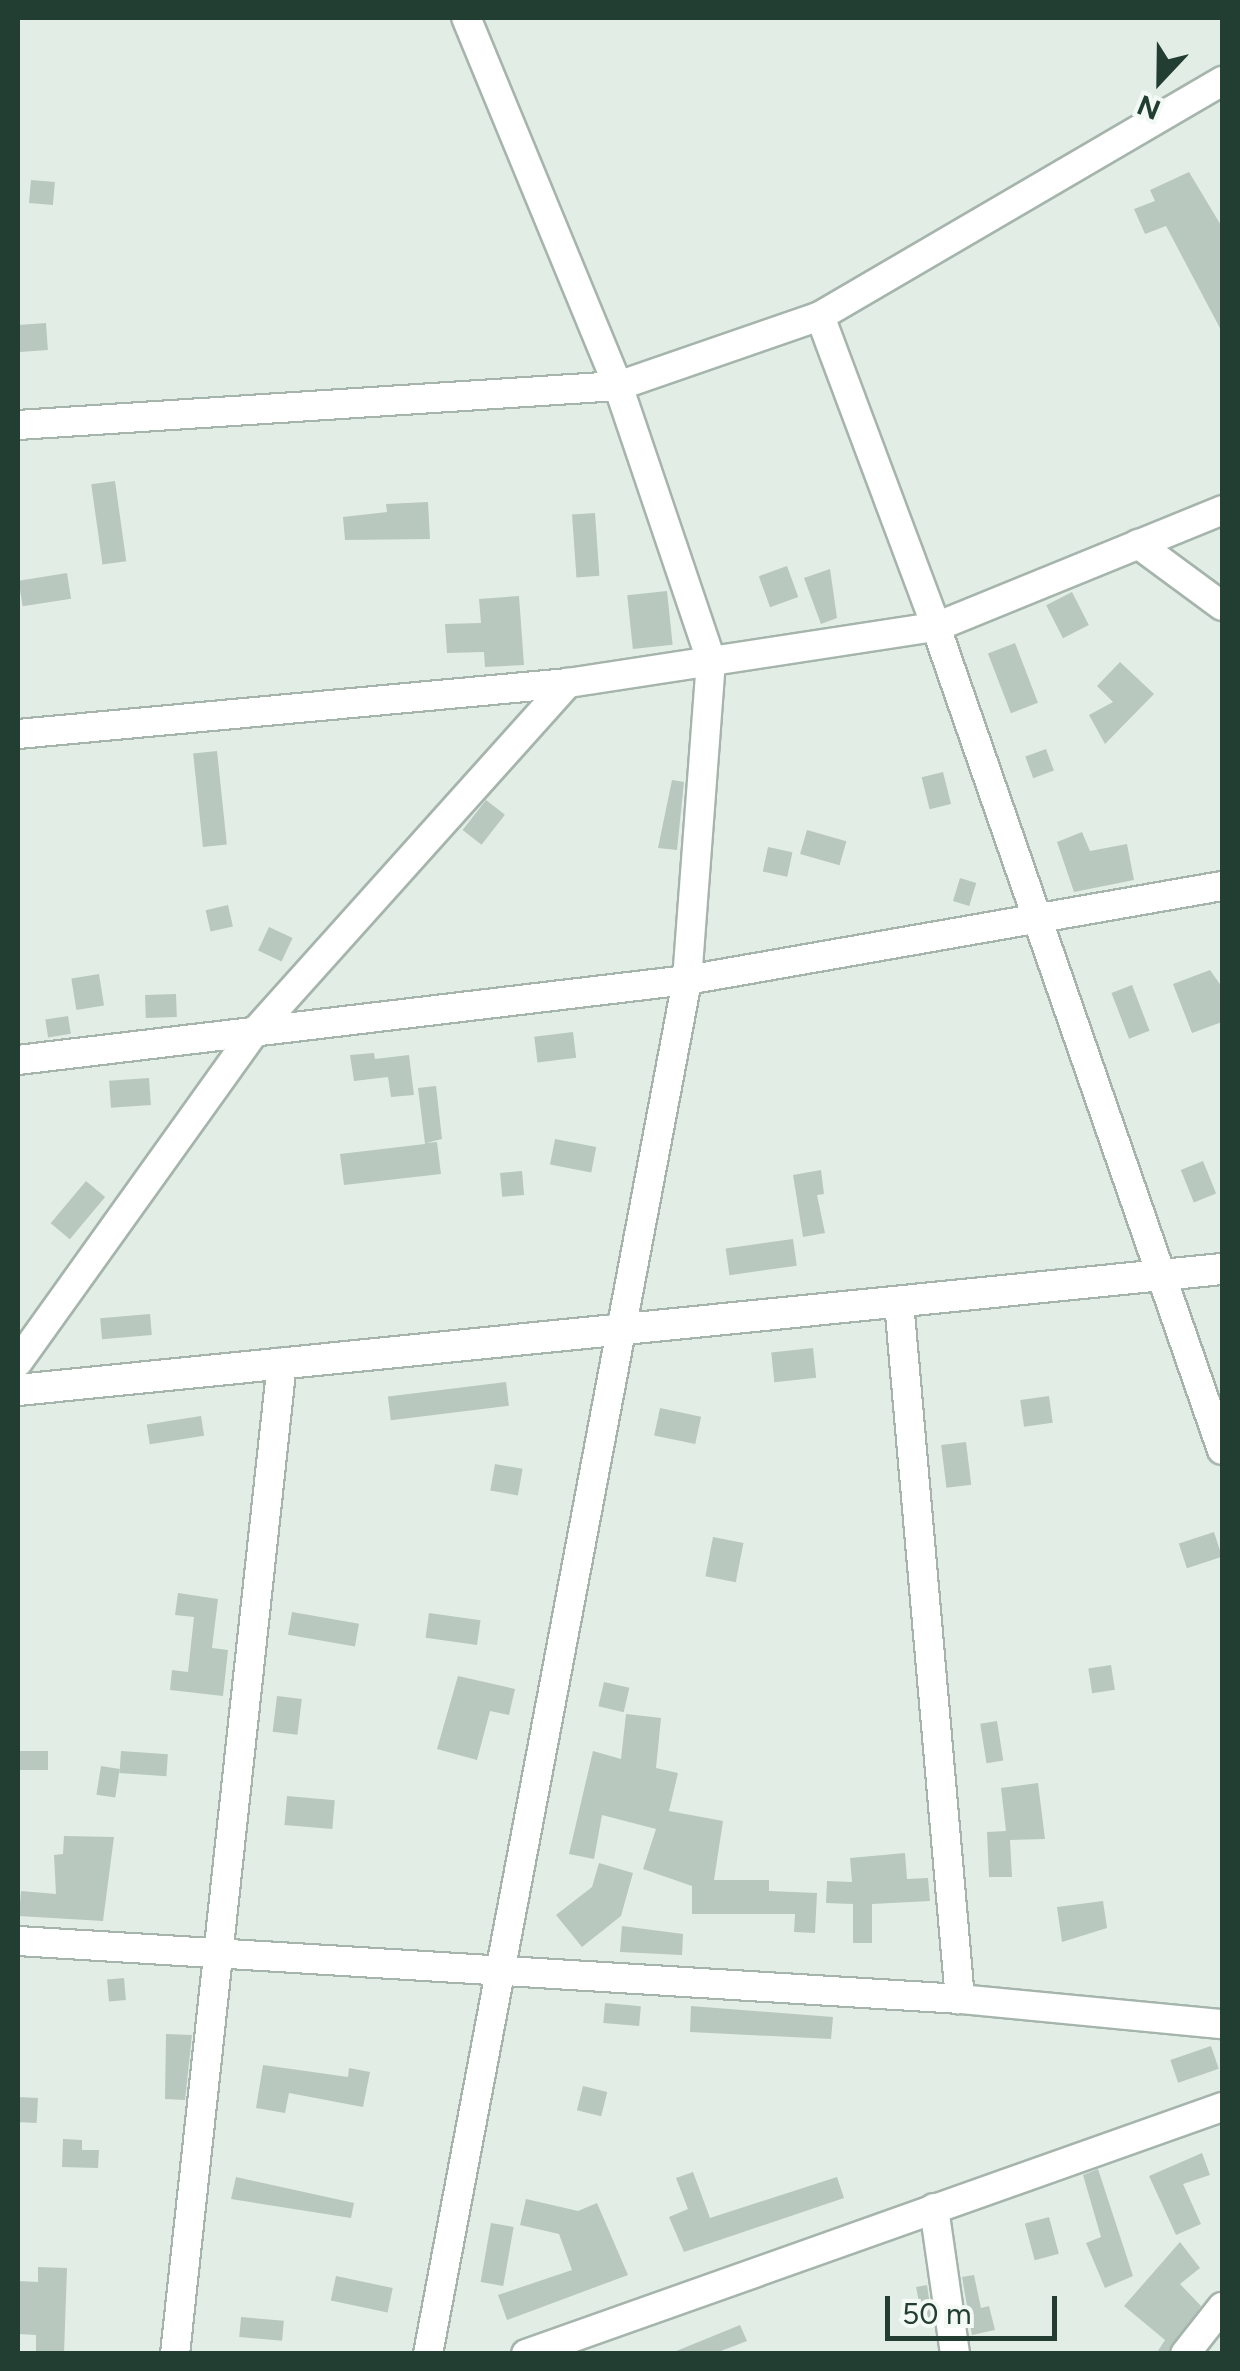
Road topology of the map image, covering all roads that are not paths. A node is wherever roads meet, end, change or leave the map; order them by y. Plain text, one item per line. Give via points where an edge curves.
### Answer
1 (466, 18) edge
2 (1222, 81) edge
3 (820, 316) junction
4 (618, 386) junction
5 (18, 426) edge
6 (1222, 510) edge
7 (1138, 544) junction
8 (1222, 606) edge
9 (936, 627) junction
10 (711, 660) junction
11 (568, 683) junction
12 (18, 734) edge
13 (1222, 886) edge
14 (1038, 920) junction
15 (687, 980) junction
16 (253, 1034) junction
17 (18, 1060) edge
18 (1222, 1269) edge
19 (1159, 1276) junction
20 (899, 1302) junction
21 (617, 1330) junction
22 (18, 1362) edge
23 (282, 1363) junction
24 (18, 1390) edge
25 (1222, 1450) edge
26 (18, 1942) edge
27 (217, 1954) junction
28 (497, 1970) junction
29 (960, 1999) junction
30 (1222, 2024) edge
31 (1222, 2107) edge
32 (934, 2208) junction
33 (1222, 2306) edge
34 (174, 2354) edge
35 (428, 2354) edge
36 (526, 2354) edge
37 (955, 2354) edge
38 (1186, 2354) edge

1 - 4 street
2 - 3 street
3 - 4 street
3 - 9 street
4 - 5 street
4 - 10 street
6 - 7 street
7 - 8 street
7 - 9 street
9 - 10 street
9 - 14 street
10 - 11 street
10 - 15 street
11 - 12 street
11 - 16 street
13 - 14 street
14 - 15 street
14 - 19 street
15 - 16 street
15 - 21 street
16 - 17 street
16 - 22 street
18 - 19 street
19 - 20 street
19 - 25 street
20 - 21 street
20 - 29 street
21 - 23 street
21 - 28 street
23 - 24 street
23 - 27 street
26 - 27 street
27 - 28 street
27 - 34 street
28 - 29 street
28 - 35 street
29 - 30 street
31 - 32 street
32 - 36 street
32 - 37 street
33 - 38 street

